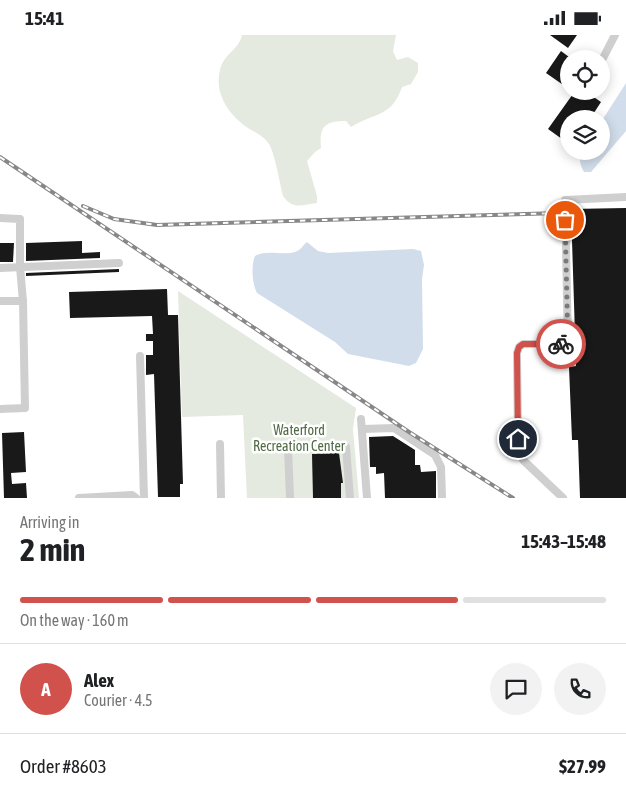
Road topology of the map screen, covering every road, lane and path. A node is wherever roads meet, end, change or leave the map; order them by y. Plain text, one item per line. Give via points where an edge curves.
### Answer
1 (615, 35) edge
2 (607, 50) edge
3 (626, 197) edge
4 (0, 218) edge
5 (119, 263) dead end
6 (20, 267) junction
7 (0, 268) edge
8 (0, 301) edge
9 (23, 301) junction
10 (140, 356) dead end
11 (0, 409) edge
12 (362, 419) dead end
13 (363, 429) junction
14 (220, 443) dead end
15 (79, 498) edge
16 (136, 498) edge
17 (144, 498) edge
18 (221, 498) edge
19 (290, 498) edge
20 (350, 498) edge
21 (367, 498) edge
22 (442, 498) edge
23 (563, 498) edge

1 - 2 lane
3 - 23 lane via 565,200 568,344 523,344 517,353 520,452 528,465
4 - 6 lane via 20,219
5 - 6 lane
6 - 7 lane
6 - 9 lane
8 - 9 lane
9 - 11 lane via 25,408
10 - 17 lane
12 - 13 lane
13 - 21 lane
13 - 22 lane via 394,428 435,455 441,467
14 - 18 lane
15 - 16 lane via 132,495
19 - 20 lane via 288,449 346,447

